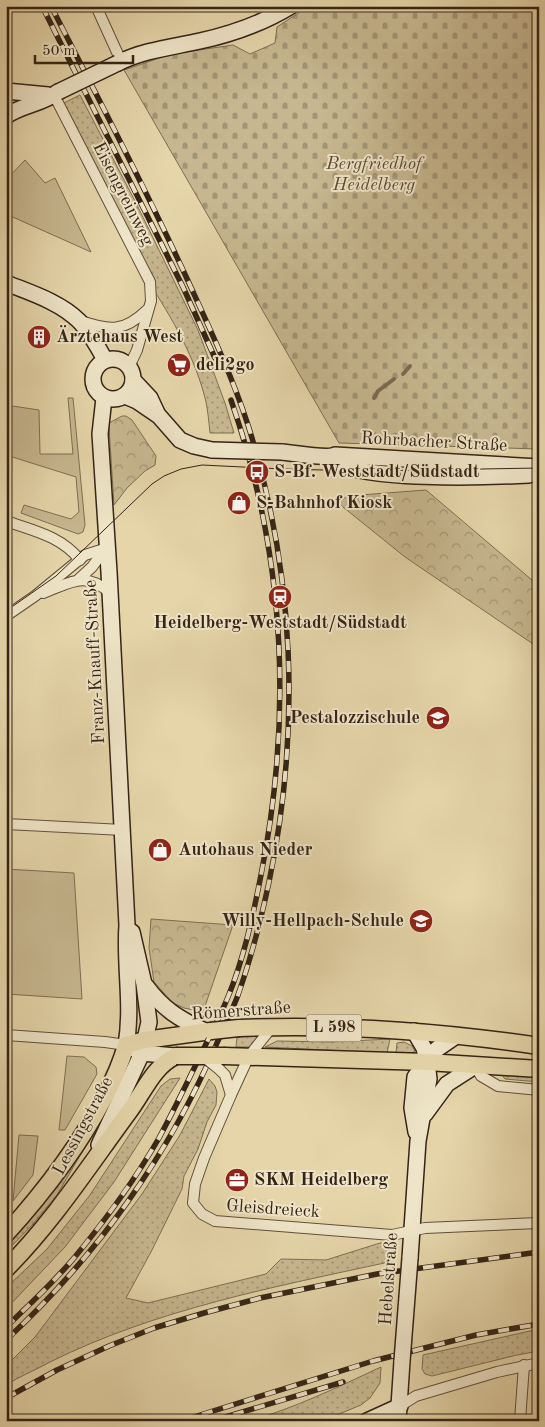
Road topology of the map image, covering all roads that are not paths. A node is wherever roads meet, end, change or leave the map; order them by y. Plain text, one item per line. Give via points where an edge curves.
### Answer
1 (96, 6) edge
2 (291, 6) edge
3 (120, 62) junction
4 (6, 91) edge
5 (56, 94) junction
6 (6, 116) edge
7 (6, 283) edge
8 (148, 310) junction
9 (79, 321) junction
10 (105, 360) junction
11 (131, 373) junction
12 (125, 396) junction
13 (104, 398) junction
14 (159, 416) junction
15 (329, 458) junction
16 (539, 467) edge
17 (539, 474) edge
18 (6, 521) edge
19 (107, 548) junction
20 (80, 560) junction
21 (79, 579) junction
22 (110, 593) junction
23 (35, 596) junction
24 (6, 616) edge
25 (6, 824) edge
26 (123, 830) junction
27 (127, 925) junction
28 (144, 984) junction
29 (272, 1027) junction
30 (184, 1028) junction
31 (414, 1031) junction
32 (6, 1034) edge
33 (456, 1036) junction
34 (126, 1045) junction
35 (144, 1046) junction
36 (539, 1046) edge
37 (176, 1056) junction
38 (249, 1056) junction
39 (222, 1062) junction
40 (427, 1062) junction
41 (475, 1066) junction
42 (539, 1069) edge
43 (539, 1090) edge
44 (231, 1095) junction
45 (423, 1117) junction
46 (418, 1141) junction
47 (88, 1167) junction
48 (539, 1223) edge
49 (412, 1230) junction
50 (6, 1234) edge
51 (6, 1269) edge
52 (539, 1363) edge
53 (524, 1365) junction
54 (399, 1413) edge
55 (367, 1421) edge
56 (520, 1421) edge

1 - 3 street
2 - 3 main road via 233,33 159,48
3 - 5 main road, bridge
4 - 5 main road
5 - 6 main road
5 - 8 street, Eisengreinweg via 150,282
7 - 9 main road via 48,301
8 - 9 street via 136,321 120,327 101,328
8 - 11 street, Eisengreinweg
9 - 10 main road
10 - 11 main road, Rohrbacher Straße via 120,360
10 - 13 main road via 96,367 92,380 96,392
11 - 12 main road via 130,390
11 - 14 main road, Rohrbacher Straße
12 - 13 main road via 114,400
12 - 14 main road, Rohrbacher Straße
13 - 19 main road, Franz-Knauff-Straße via 100,434
14 - 15 main road, Rohrbacher Straße, bridge via 185,442 201,448
15 - 16 main road, Rohrbacher Straße via 335,455
15 - 17 main road, Rohrbacher Straße via 335,463 386,474 478,478
18 - 20 street via 56,539
19 - 20 street via 85,555
19 - 21 street
19 - 22 main road, Franz-Knauff-Straße
20 - 23 street
21 - 22 street via 91,580
21 - 23 street
22 - 26 main road, Franz-Knauff-Straße
23 - 24 street
25 - 26 street
26 - 27 main road, Franz-Knauff-Straße
27 - 28 main road, Franz-Knauff-Straße via 134,936
27 - 34 main road, Franz-Knauff-Straße via 129,1016
28 - 30 main road
28 - 35 main road, Franz-Knauff-Straße via 149,1022
29 - 30 main road, Römerstraße / L 598, bridge via 205,1031
29 - 31 main road, Römerstraße / L 598
29 - 38 street, Gleisdreieck
30 - 35 main road, Römerstraße / L 598
31 - 33 main road, Römerstraße
31 - 40 main road, Hebelstraße via 424,1048
32 - 34 street, Römerstraße
33 - 36 main road, Römerstraße
33 - 40 main road, Hebelstraße via 437,1049
34 - 35 main road, Römerstraße / L 598
34 - 50 main road, Lessingstraße via 117,1072 88,1128 45,1189
35 - 37 main road
35 - 47 main road, Lessingstraße
37 - 39 main road, bridge via 203,1056
37 - 47 main road via 156,1072
38 - 39 main road
38 - 40 main road
38 - 44 street, Gleisdreieck
39 - 44 street
40 - 41 main road
40 - 45 main road, Hebelstraße via 429,1079
40 - 46 main road, Hebelstraße via 415,1077 412,1108
41 - 42 main road
41 - 43 street via 481,1076 498,1086
41 - 45 main road via 447,1084
44 - 49 street, Gleisdreieck via 195,1184 193,1203 202,1214 215,1221 368,1233 395,1234
45 - 46 main road, Hebelstraße
46 - 49 main road, Hebelstraße
47 - 51 main road, Lessingstraße
48 - 49 street, Gleisdreieck
49 - 54 main road, Hebelstraße, bridge
52 - 53 street
53 - 54 street via 416,1396
53 - 56 street
54 - 55 main road

